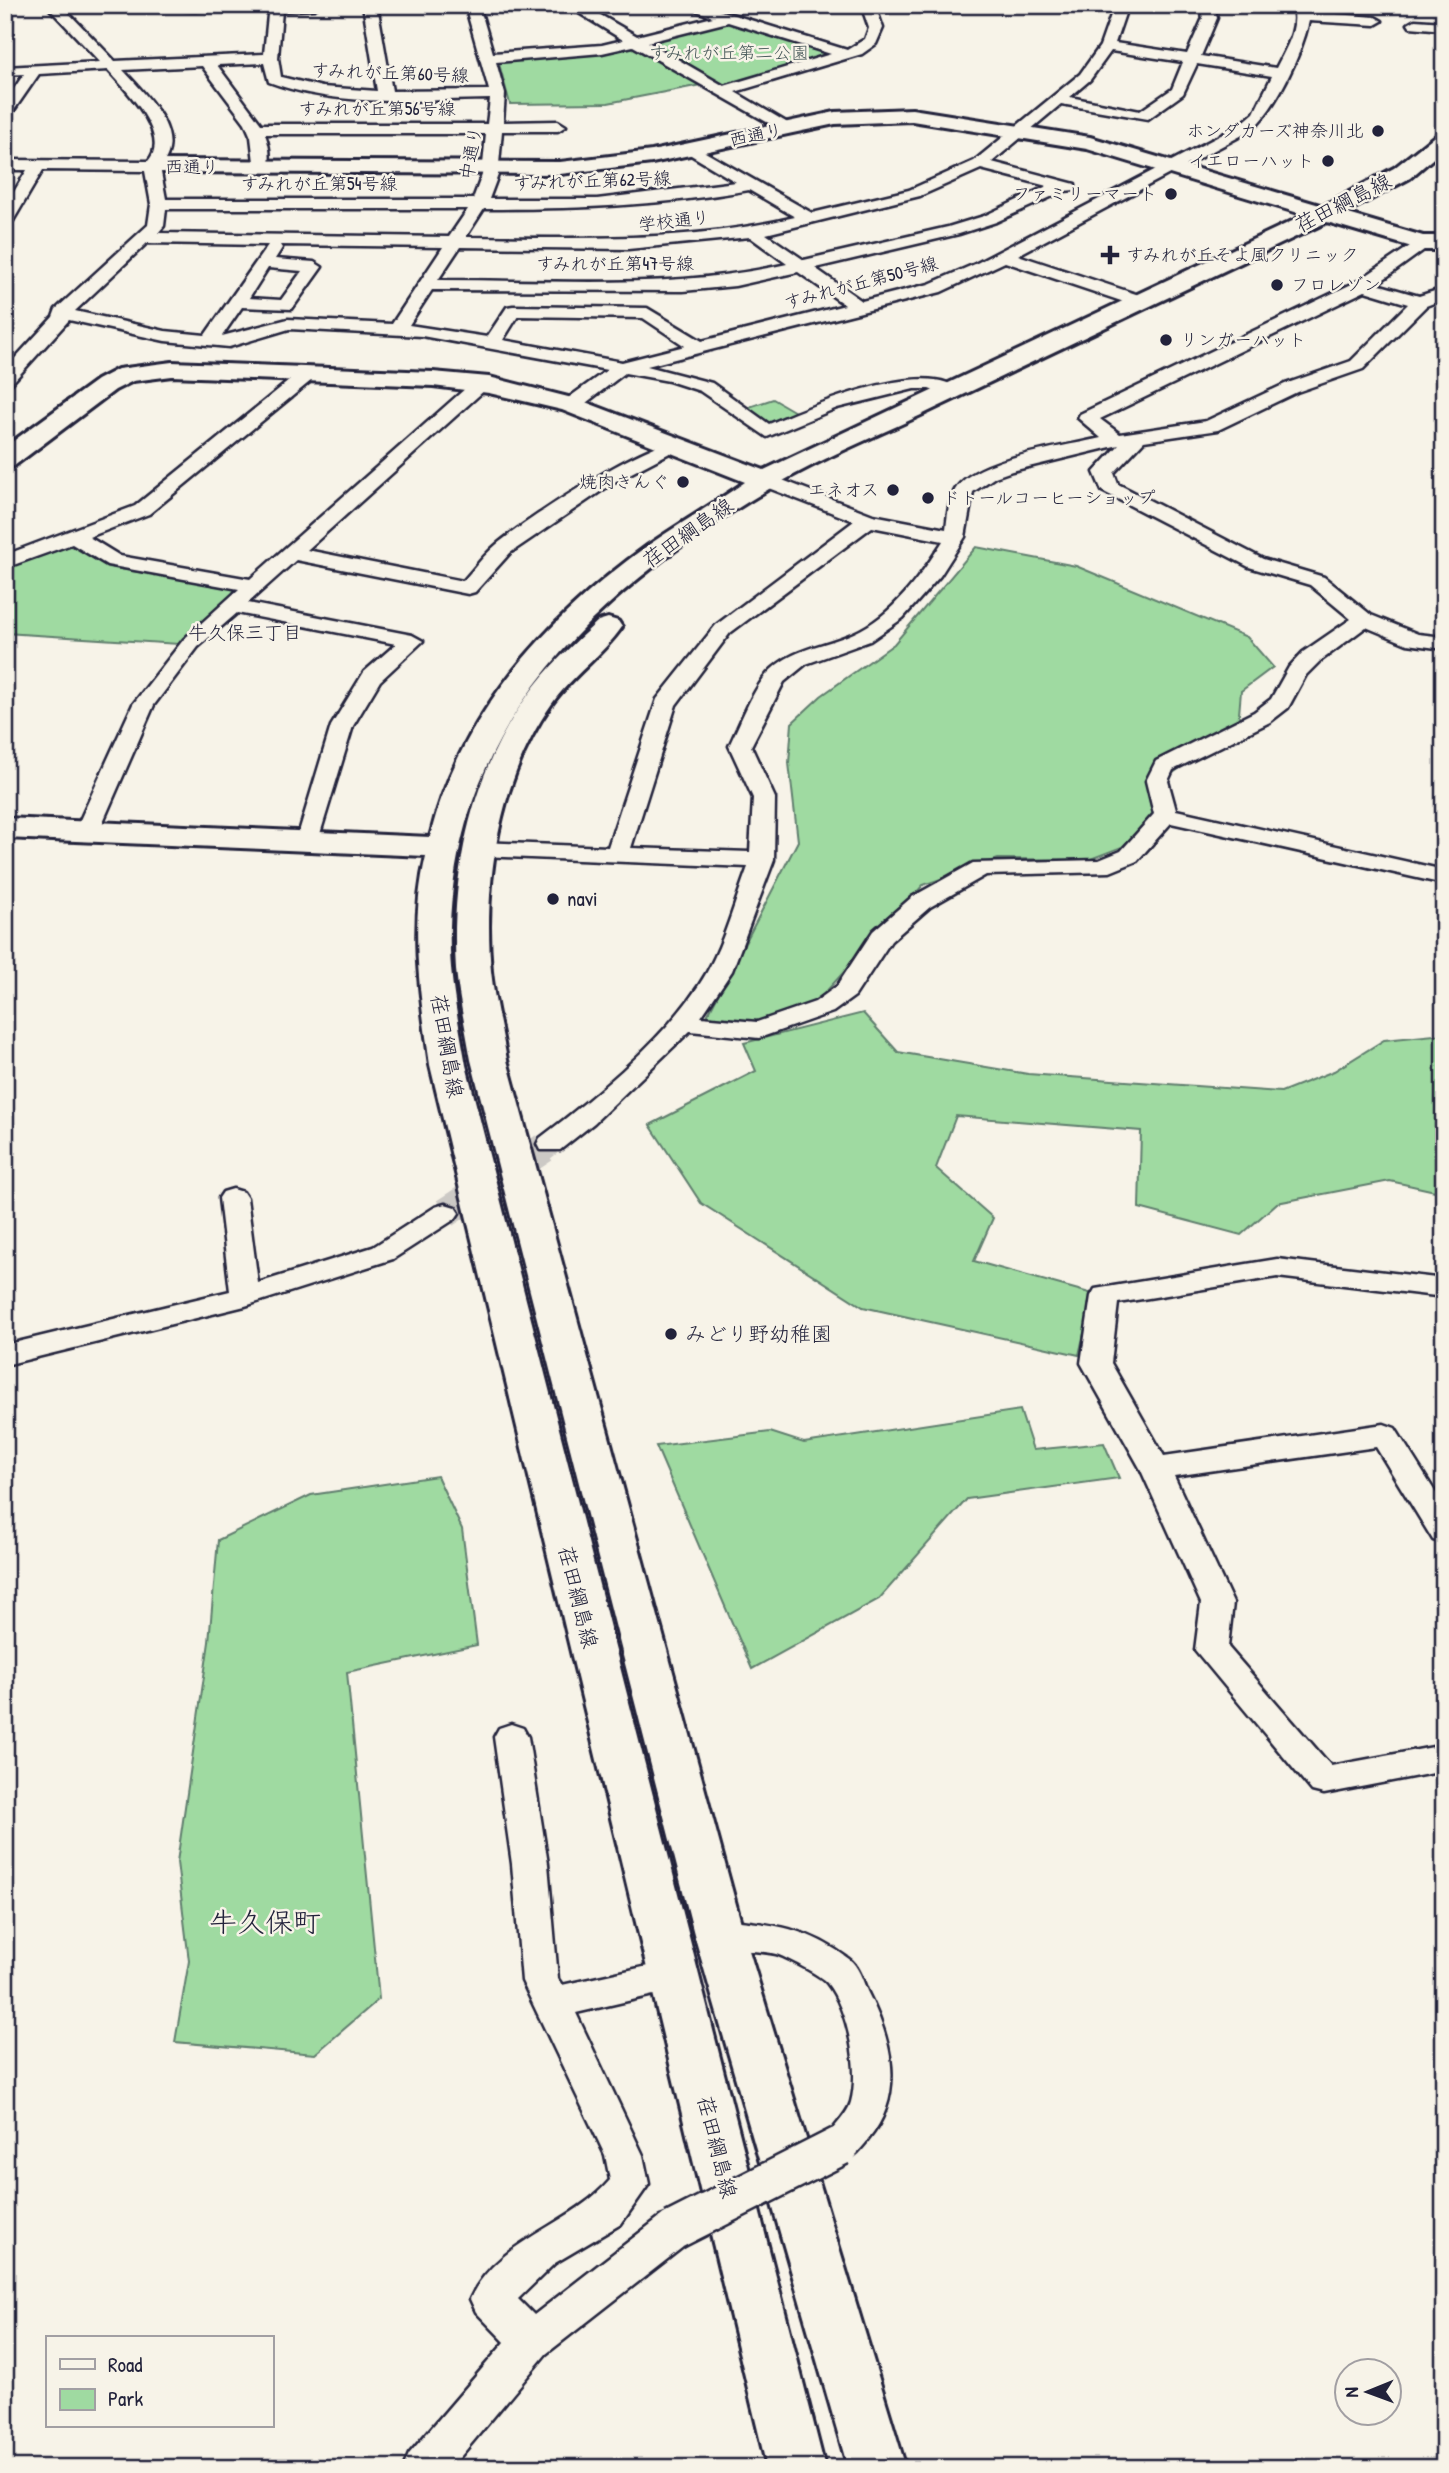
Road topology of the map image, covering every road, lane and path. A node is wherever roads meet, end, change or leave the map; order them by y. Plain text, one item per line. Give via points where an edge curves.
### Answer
1 (53, 5) edge
2 (209, 5) edge
3 (314, 5) edge
4 (370, 5) edge
5 (472, 5) edge
6 (573, 5) edge
7 (687, 5) edge
8 (868, 5) edge
9 (1064, 5) edge
10 (1207, 5) edge
11 (183, 6) edge
12 (276, 6) edge
13 (1120, 6) edge
14 (1301, 10) edge
15 (728, 18) junction
16 (1375, 21) dead end
17 (1415, 24) dead end
18 (1444, 26) edge
19 (637, 41) junction
20 (1107, 46) junction
21 (846, 54) junction
22 (271, 58) junction
23 (489, 58) junction
24 (1194, 59) junction
25 (205, 60) junction
26 (107, 65) junction
27 (35, 69) junction
28 (5, 71) edge
29 (1281, 73) junction
30 (724, 91) junction
31 (385, 94) junction
32 (498, 94) junction
33 (1058, 99) junction
34 (5, 113) edge
35 (558, 126) dead end
36 (496, 128) junction
37 (786, 128) junction
38 (257, 130) junction
39 (1023, 130) junction
40 (1444, 138) edge
41 (691, 149) junction
42 (980, 164) junction
43 (5, 165) edge
44 (38, 165) junction
45 (152, 166) junction
46 (261, 167) junction
47 (1171, 167) junction
48 (1444, 167) edge
49 (490, 169) junction
50 (748, 185) junction
51 (1062, 186) junction
52 (1080, 190) dead end
53 (159, 204) junction
54 (479, 204) junction
55 (1336, 217) junction
56 (807, 218) junction
57 (5, 221) edge
58 (753, 232) junction
59 (142, 238) junction
60 (280, 240) junction
61 (453, 242) junction
62 (1433, 243) edge
63 (1007, 257) junction
64 (264, 263) junction
65 (804, 267) junction
66 (426, 285) junction
67 (1364, 285) junction
68 (1444, 293) edge
69 (237, 302) junction
70 (1142, 302) junction
71 (1420, 302) junction
72 (859, 307) junction
73 (62, 313) junction
74 (398, 329) junction
75 (210, 341) junction
76 (492, 344) junction
77 (699, 347) junction
78 (622, 367) junction
79 (306, 376) junction
80 (5, 380) edge
81 (481, 384) junction
82 (953, 393) junction
83 (571, 405) junction
84 (1139, 436) junction
85 (1116, 440) junction
86 (676, 445) junction
87 (5, 460) edge
88 (777, 485) junction
89 (868, 520) junction
90 (75, 537) junction
91 (956, 537) junction
92 (294, 553) junction
93 (5, 562) edge
94 (255, 586) junction
95 (232, 606) junction
96 (1364, 619) junction
97 (1444, 643) edge
98 (1166, 815) junction
99 (5, 828) edge
100 (87, 831) junction
101 (308, 842) junction
102 (461, 848) junction
103 (617, 854) junction
104 (762, 860) junction
105 (1444, 877) edge
106 (684, 1023) junction
107 (550, 1144) tunnel mouth
108 (233, 1198) dead end
109 (445, 1213) tunnel mouth
110 (1444, 1288) edge
111 (245, 1297) junction
112 (5, 1355) edge
113 (1155, 1468) junction
114 (1444, 1532) edge
115 (511, 1737) dead end
116 (1444, 1758) edge
117 (719, 1934) junction
118 (675, 1975) junction
119 (553, 2003) junction
120 (532, 2341) junction
121 (432, 2464) edge
122 (796, 2468) edge
123 (877, 2468) edge

1 - 26 street
2 - 11 street
3 - 12 street
4 - 31 street
5 - 23 street, 中通り
6 - 19 street
7 - 15 street
8 - 21 street via 876,28 871,41
9 - 13 street
10 - 24 street via 1210,18
12 - 22 street
13 - 20 street, 学校通り
14 - 16 street
14 - 29 street, すみれが丘第50号線 via 1298,38
15 - 19 street
15 - 21 street
17 - 18 street
19 - 23 street via 570,53
19 - 30 street
20 - 24 street
20 - 33 street, 学校通り via 1086,77
21 - 30 street
22 - 25 street
22 - 31 street, すみれが丘第60号線 via 274,79 293,89
23 - 32 street, 中通り
24 - 29 street
24 - 33 street via 1178,91 1143,116
25 - 26 street
25 - 38 street
26 - 27 street
26 - 45 street via 140,99 160,129 163,152
27 - 28 street
27 - 34 street
29 - 47 street, すみれが丘第50号線 via 1260,115 1245,128
30 - 37 street
31 - 32 street, すみれが丘第60号線
32 - 36 street, 中通り
33 - 39 street, 学校通り
35 - 36 street, すみれが丘第56号線
36 - 38 street, すみれが丘第56号線
36 - 49 street, 中通り
37 - 39 main road, 西通り via 835,118 896,114
37 - 41 main road, 西通り
38 - 46 street
39 - 42 street, 学校通り
39 - 47 main road, 西通り via 1090,143
40 - 55 main road, 荏田綱島線
41 - 49 main road, 西通り via 593,165
41 - 50 street
42 - 51 street
42 - 56 street, 学校通り via 914,193
43 - 44 street
44 - 45 street
44 - 57 street
45 - 46 main road, 西通り
45 - 53 street
46 - 49 main road, 西通り
47 - 55 main road, 西通り
47 - 63 street, すみれが丘第50号線
48 - 55 main road, 荏田綱島線
49 - 54 street, 中通り
50 - 54 street, すみれが丘第62号線 via 629,202
50 - 56 street
51 - 52 street
51 - 65 street, すみれが丘第47号線 via 953,231
53 - 54 street, すみれが丘第54号線
53 - 59 street via 156,226
54 - 61 street, 中通り
55 - 62 main road, 西通り
55 - 70 main road, 荏田綱島線
55 - 88 main road, 荏田綱島線
56 - 58 street, 学校通り
58 - 61 street, 学校通り via 628,244
58 - 65 street
59 - 60 street, 学校通り
59 - 73 street
60 - 61 street, 学校通り
60 - 64 street
61 - 66 street, 中通り
62 - 67 street
63 - 70 street
63 - 72 street, すみれが丘第50号線 via 935,288
64 - 69 street
64 - 69 street via 314,267 286,305
65 - 66 street, すみれが丘第47号線 via 683,286
65 - 72 street
66 - 74 street, 中通り
67 - 71 street
67 - 85 street via 1087,418
68 - 71 street
69 - 75 street
70 - 82 main road, 荏田綱島線
71 - 84 street via 1357,365 1291,388 1211,426
72 - 77 street, すみれが丘第50号線
73 - 75 street
73 - 80 street
74 - 75 street via 288,324 229,342
74 - 76 street
76 - 77 street via 513,311 647,313
76 - 78 street
77 - 78 street, すみれが丘第50号線
78 - 82 street via 706,387 767,431 831,404 914,384 932,384
78 - 83 street
79 - 81 main road
79 - 87 main road via 172,369 127,374
79 - 90 street via 142,510
81 - 83 main road
81 - 92 street
82 - 88 main road, 荏田綱島線
83 - 86 main road
84 - 85 street
84 - 96 street via 1104,471 1109,486 1256,563 1317,581
85 - 91 street via 1005,467 975,480 960,499
86 - 88 main road
86 - 92 street via 609,477 503,549 468,587
88 - 89 street
88 - 102 main road, 荏田綱島線 via 729,529 650,589 576,658 531,712 487,814
89 - 91 street
89 - 103 street via 723,629 665,704
90 - 93 street
90 - 94 street via 114,561
91 - 104 street via 896,614 863,638 798,659 775,679 740,746 764,798
92 - 94 street
94 - 95 street
95 - 100 street via 191,643 144,704
95 - 101 street via 412,641 372,677 342,726
96 - 97 street via 1414,640
96 - 98 street via 1311,657 1280,703 1262,717 1164,766 1157,780
98 - 105 street via 1272,835
98 - 106 street via 1129,856 1102,867 981,868 921,902 881,936 846,992 824,1007 759,1030
99 - 100 main road
100 - 101 main road
101 - 102 main road
102 - 103 street
102 - 117 main road, 荏田綱島線 via 489,1060
102 - 118 main road, 荏田綱島線 via 435,905 433,961 448,1065
103 - 104 street
104 - 106 street via 720,971
106 - 107 street
108 - 111 street
109 - 111 street via 383,1253
110 - 113 street via 1277,1268 1105,1296 1096,1363
111 - 112 street
113 - 114 street via 1384,1435
113 - 116 street via 1217,1603 1211,1650 1324,1781
115 - 119 street via 530,1864 540,1981
117 - 120 street, bridge via 784,1940 839,1971 866,2025 873,2078 869,2111 840,2146 674,2230
117 - 123 main road, 荏田綱島線
118 - 119 street
118 - 122 main road, 荏田綱島線
119 - 120 street via 624,2154 630,2184 607,2212 541,2250 490,2299
120 - 121 street

